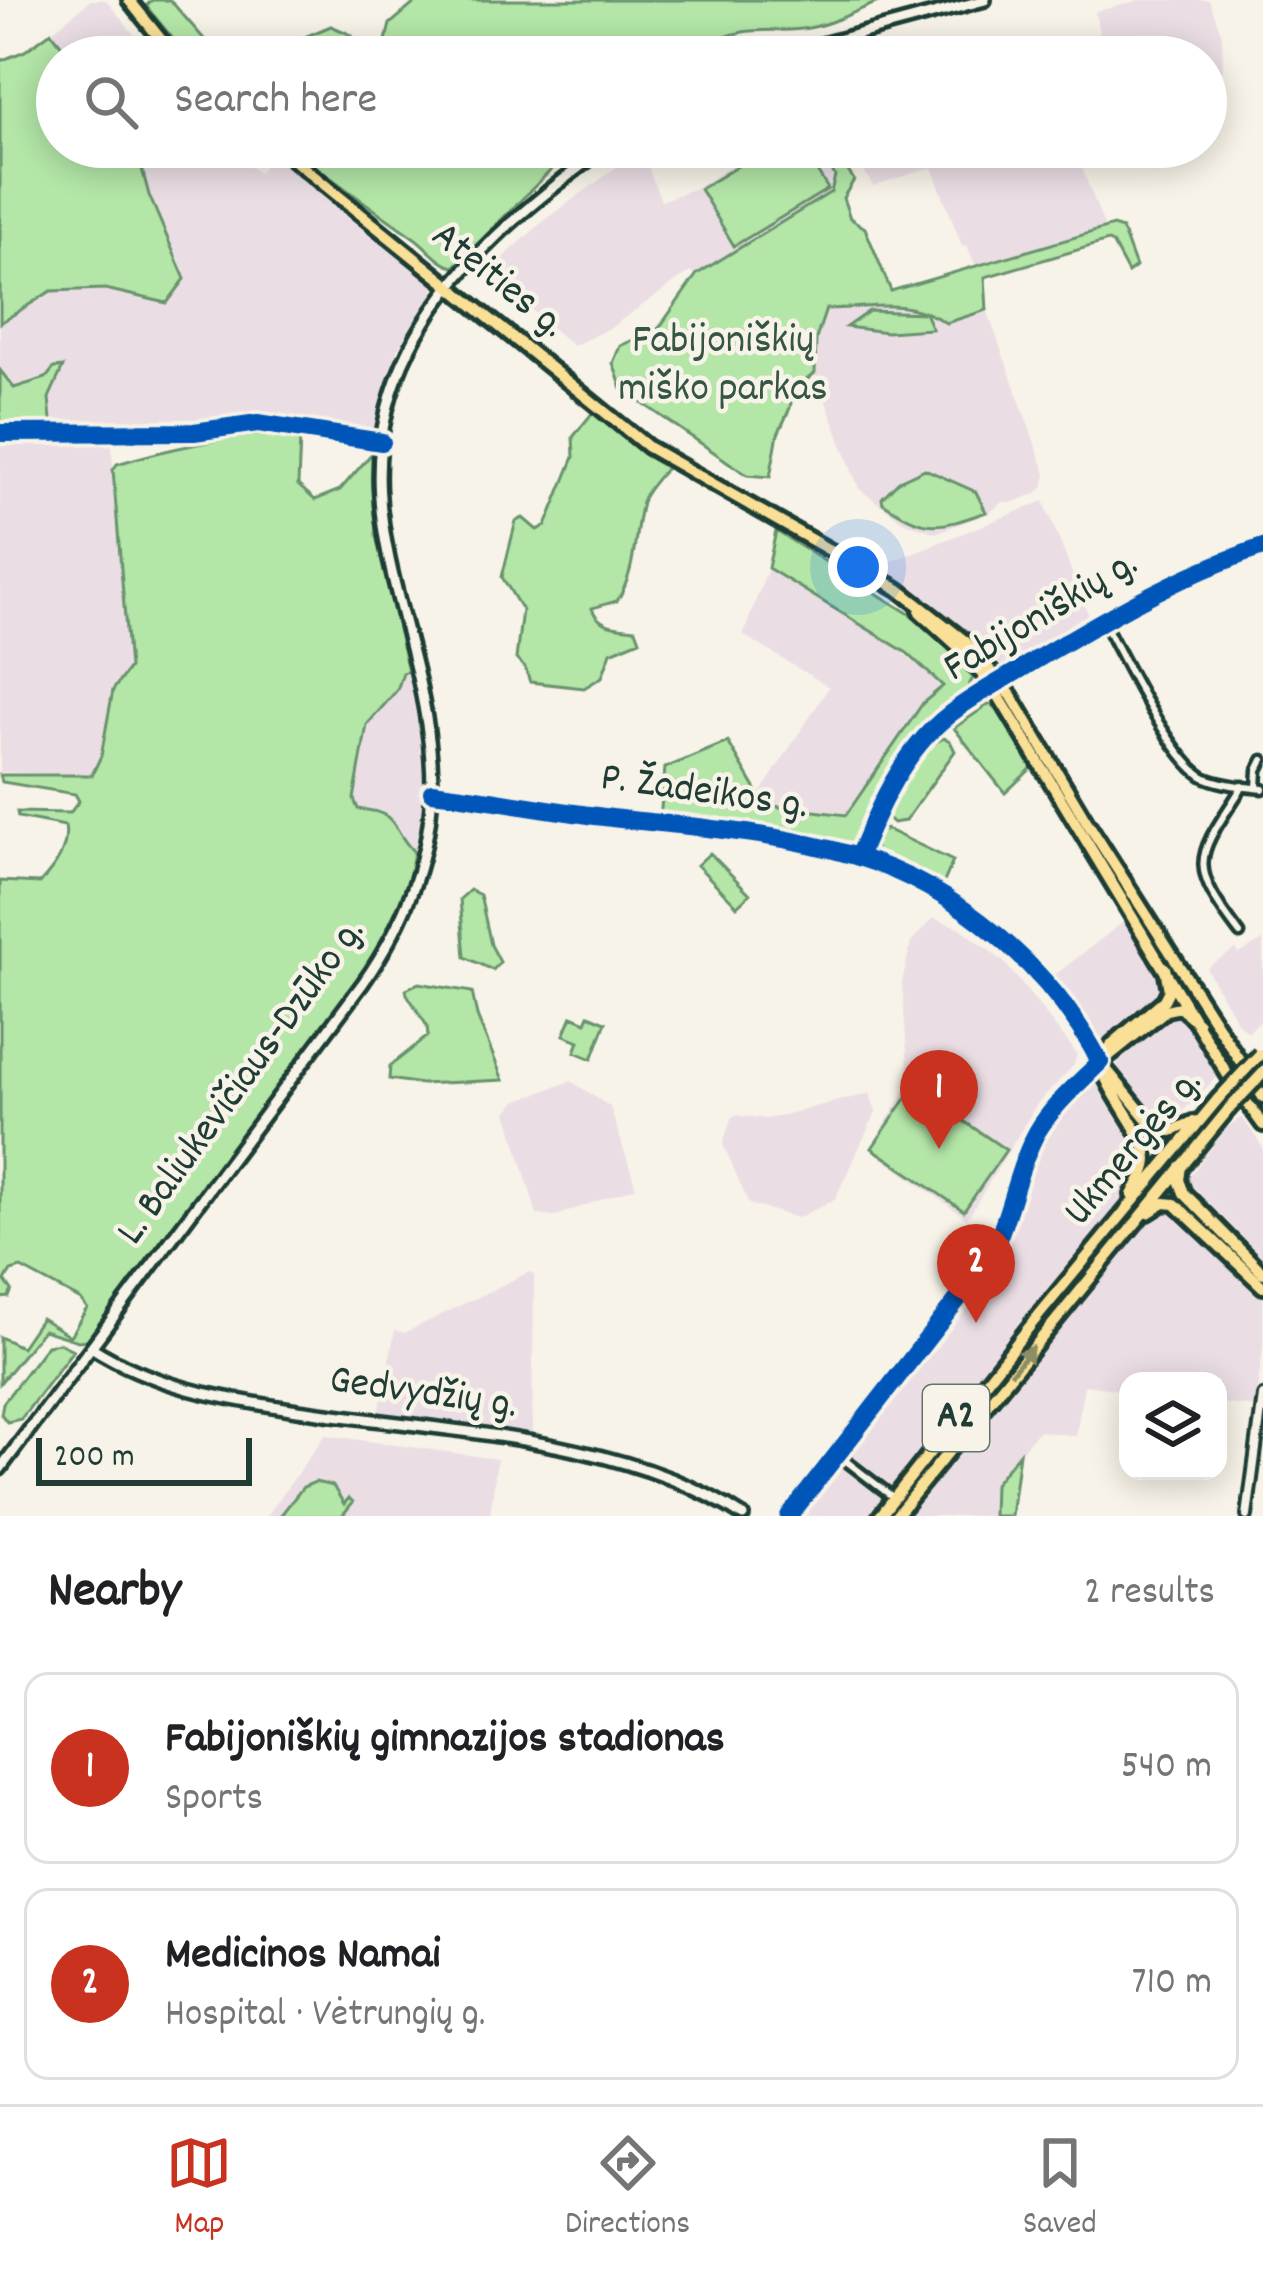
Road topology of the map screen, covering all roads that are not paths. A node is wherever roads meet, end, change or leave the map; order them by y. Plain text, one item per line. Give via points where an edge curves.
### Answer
1 (129, 0) edge
2 (981, 0) edge
3 (159, 36) edge
4 (851, 36) edge
5 (304, 168) edge
6 (580, 168) edge
7 (450, 285) junction
8 (0, 433) edge
9 (382, 442) junction
10 (1263, 547) edge
11 (1102, 619) junction
12 (996, 683) junction
13 (1263, 760) edge
14 (1243, 786) junction
15 (1260, 789) edge
16 (432, 792) junction
17 (858, 856) junction
18 (1240, 934) dead end
19 (1165, 968) junction
20 (1198, 1023) junction
21 (1262, 1053) edge
22 (1100, 1062) junction
23 (1263, 1073) edge
24 (1263, 1097) edge
25 (1201, 1118) junction
26 (1259, 1120) edge
27 (1182, 1163) junction
28 (1123, 1214) junction
29 (1131, 1226) junction
30 (1263, 1273) edge
31 (1263, 1287) edge
32 (91, 1348) junction
33 (1263, 1396) edge
34 (838, 1454) junction
35 (0, 1468) edge
36 (894, 1498) junction
37 (743, 1516) edge
38 (789, 1516) edge
39 (880, 1516) edge
40 (896, 1516) edge
41 (1247, 1516) edge

1 - 3 main road
2 - 4 main road
5 - 7 main road, Ateities g.
6 - 7 main road, L. Baliukevičiaus-Dzūko g.
7 - 9 main road, L. Baliukevičiaus-Dzūko g. via 402,365
7 - 12 main road, Ateities g. via 648,447 940,619
8 - 9 street via 194,432 258,423
9 - 16 main road, L. Baliukevičiaus-Dzūko g. via 382,538 424,709
10 - 11 street, Fabijoniškių g.
11 - 12 street, Fabijoniškių g.
11 - 14 street via 1182,755 1205,778
12 - 17 street, Fabijoniškių g. via 915,749
12 - 19 main road, Ateities g.
12 - 24 main road, Ateities g.
13 - 15 street
14 - 15 street
14 - 18 street via 1208,839 1201,867
16 - 17 street, P. Žadeikos g.
16 - 32 main road, L. Baliukevičiaus-Dzūko g. via 419,873 376,964
17 - 22 street, P. Žadeikos g. via 989,929 1063,1005
19 - 20 main road, Ateities g.
19 - 22 main road via 1164,1000
20 - 22 main road via 1180,1007 1166,1010
20 - 26 main road, Ateities g.
21 - 25 main road, Ukmergės g. / A2, bridge
22 - 25 main road via 1156,1130
22 - 28 main road via 1146,1153
22 - 34 street via 1037,1133 986,1263
23 - 27 main road, Ukmergės g. / A2, bridge
25 - 28 main road, Ukmergės g. / A2
27 - 29 main road, Ukmergės g. / A2
27 - 30 main road via 1184,1192
28 - 36 main road, Ukmergės g. / A2
29 - 31 main road via 1159,1205 1175,1204
40 -> 29 main road, Ukmergės g. / A2
32 - 35 main road, L. Baliukevičiaus-Dzūko g.
32 - 37 main road, Gedvydžių g. via 140,1374 238,1402 605,1456 660,1473
33 - 41 street
34 - 36 street
34 - 38 street
36 - 39 main road, Ukmergės g. / A2

